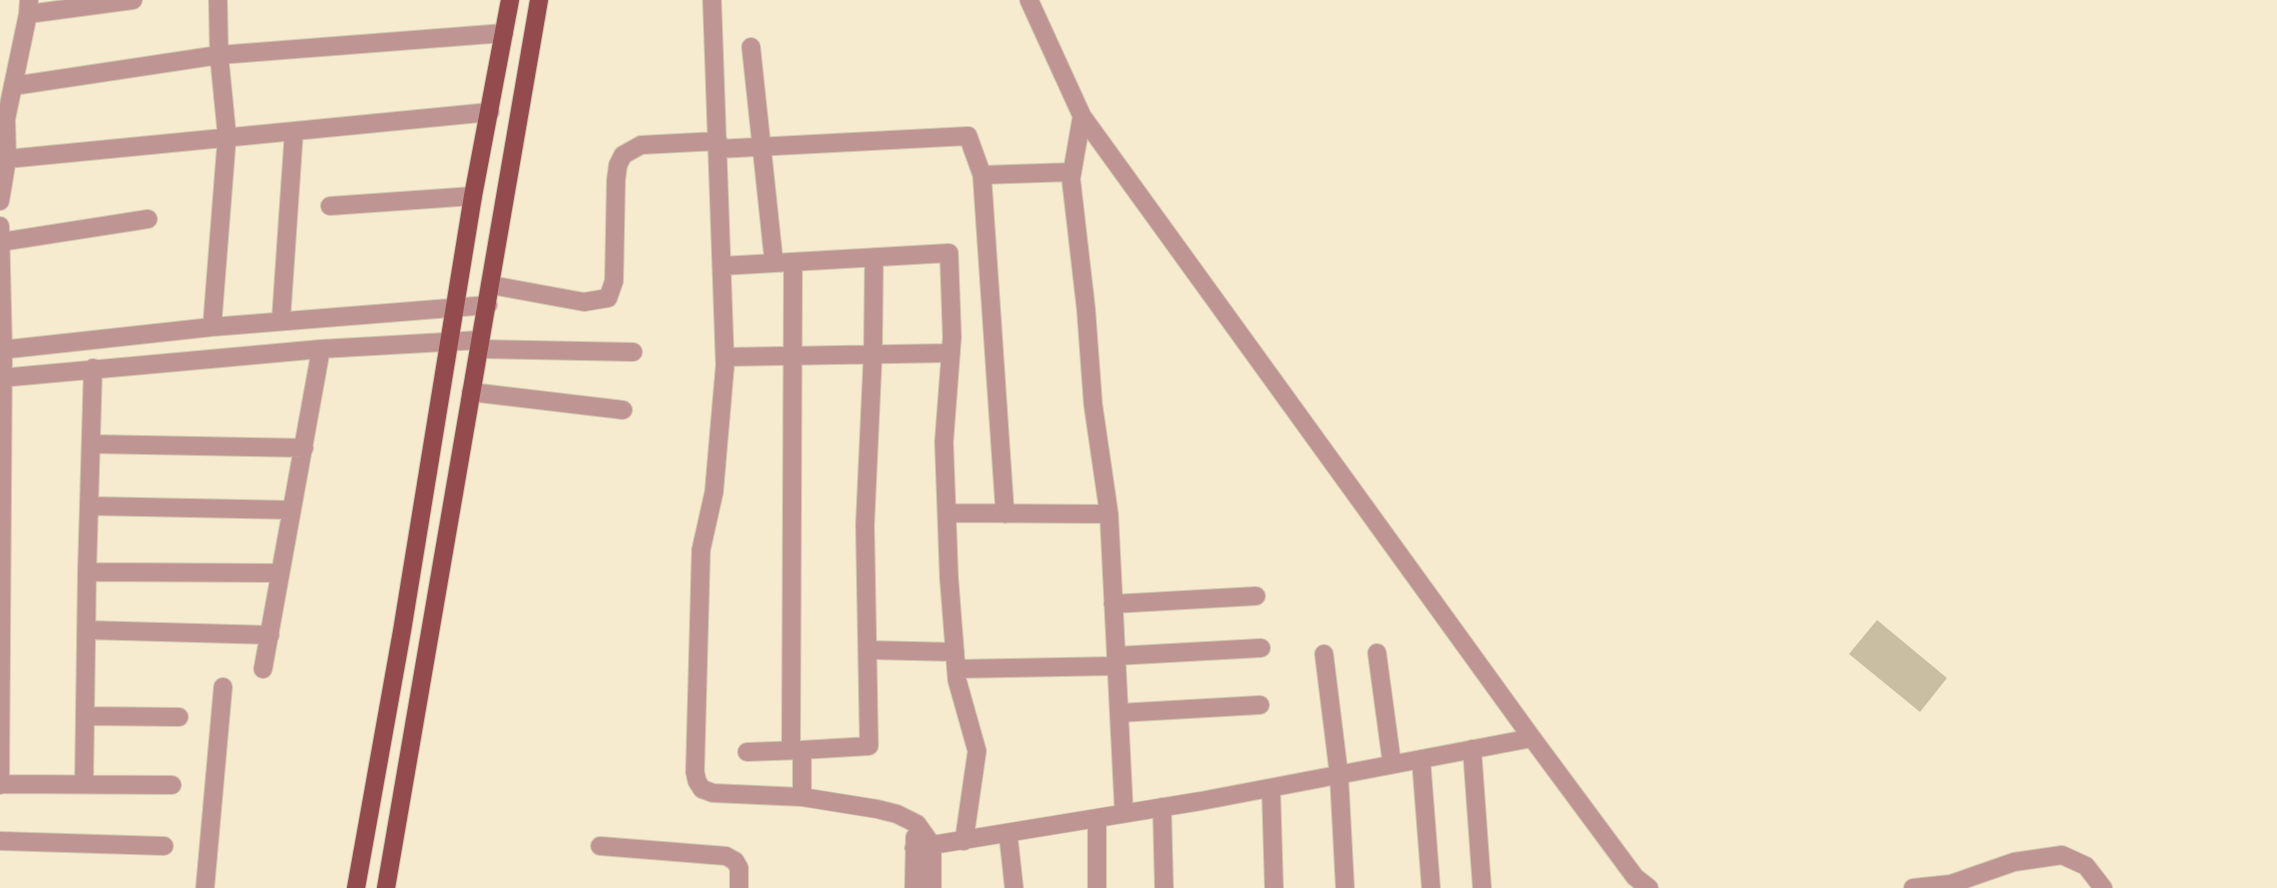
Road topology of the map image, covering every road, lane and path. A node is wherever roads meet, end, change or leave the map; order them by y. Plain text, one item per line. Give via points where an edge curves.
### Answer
1 (134, 0) edge
2 (218, 0) edge
3 (510, 0) edge
4 (539, 0) edge
5 (712, 0) edge
6 (1029, 0) edge
7 (28, 7) edge
8 (504, 33) junction
9 (751, 47) dead end
10 (219, 55) junction
11 (13, 86) junction
12 (490, 112) junction
13 (1082, 116) junction
14 (294, 131) junction
15 (227, 136) junction
16 (718, 145) junction
17 (762, 147) junction
18 (3, 157) edge
19 (1072, 172) junction
20 (982, 175) junction
21 (473, 196) junction
22 (0, 201) edge
23 (330, 206) dead end
24 (148, 219) dead end
25 (0, 226) edge
26 (0, 242) edge
27 (874, 257) junction
28 (793, 262) junction
29 (774, 263) junction
30 (722, 266) junction
31 (491, 285) junction
32 (488, 305) junction
33 (456, 307) junction
34 (281, 320) junction
35 (212, 327) junction
36 (451, 342) junction
37 (480, 344) junction
38 (321, 349) junction
39 (2, 350) edge
40 (633, 352) dead end
41 (951, 353) junction
42 (793, 355) junction
43 (873, 356) junction
44 (725, 357) junction
45 (93, 369) junction
46 (1, 378) edge
47 (471, 392) junction
48 (623, 410) dead end
49 (91, 444) junction
50 (304, 448) junction
51 (90, 506) junction
52 (292, 510) junction
53 (947, 513) junction
54 (1005, 514) junction
55 (1109, 514) junction
56 (87, 572) junction
57 (279, 573) junction
58 (1256, 596) dead end
59 (1113, 604) junction
60 (87, 630) junction
61 (270, 634) junction
62 (1261, 648) dead end
63 (868, 650) junction
64 (1377, 653) dead end
65 (1324, 654) dead end
66 (955, 660) junction
67 (1116, 661) junction
68 (263, 669) dead end
69 (223, 687) dead end
70 (1260, 705) dead end
71 (1119, 713) junction
72 (85, 716) junction
73 (179, 717) dead end
74 (1532, 738) junction
75 (1472, 749) junction
76 (796, 750) junction
77 (747, 752) dead end
78 (1421, 759) junction
79 (1392, 764) junction
80 (1340, 775) junction
81 (0, 784) edge
82 (84, 784) junction
83 (172, 785) dead end
84 (1271, 788) junction
85 (802, 797) junction
86 (1162, 807) junction
87 (1124, 813) junction
88 (1097, 818) junction
89 (1008, 833) junction
90 (0, 841) edge
91 (964, 841) junction
92 (164, 846) dead end
93 (600, 846) dead end
94 (923, 847) junction
95 (205, 888) edge
96 (356, 888) edge
97 (386, 888) edge
98 (739, 888) edge
99 (914, 888) edge
100 (932, 888) edge
101 (1014, 888) edge
102 (1097, 888) edge
103 (1164, 888) edge
104 (1274, 888) edge
105 (1345, 888) edge
106 (1431, 888) edge
107 (1482, 888) edge
108 (1648, 888) edge
109 (1913, 888) edge
110 (2103, 888) edge

1 - 7 street
2 - 10 street
3 - 8 main road
4 - 31 main road
5 - 16 street
6 - 13 street
7 - 11 street
8 - 10 street
8 - 12 main road
9 - 17 street
10 - 11 street
10 - 15 street
11 - 18 street
12 - 14 street
12 - 21 main road
13 - 19 street
13 - 74 street
14 - 15 street
14 - 34 street
15 - 18 street
15 - 35 street
16 - 17 street
16 - 30 street
16 - 31 street via 641,145 623,155 616,180 614,281 608,298 585,302
17 - 20 street via 968,136
17 - 29 street
18 - 22 street
19 - 20 street
19 - 55 street via 1093,405
20 - 54 street
21 - 23 street
21 - 33 main road
24 - 26 street
25 - 26 street
26 - 39 street
27 - 28 street
27 - 41 street via 949,253
27 - 43 street
28 - 29 street
28 - 42 street
29 - 30 street
30 - 44 street
31 - 32 main road
32 - 33 street
32 - 37 main road
33 - 34 street
33 - 36 main road
34 - 35 street
35 - 39 street
36 - 37 street
36 - 38 street
36 - 96 main road
37 - 40 street
37 - 47 main road
38 - 45 street
38 - 50 street
39 - 46 street
41 - 43 street
41 - 53 street via 944,442
42 - 43 street
42 - 44 street
42 - 76 street
43 - 63 street via 865,525
44 - 85 street via 714,492 701,550 695,772 702,789 713,793
45 - 46 street
45 - 49 street
46 - 81 street
47 - 48 street
47 - 97 main road
49 - 50 street
49 - 51 street
50 - 52 street
51 - 52 street
51 - 56 street
52 - 57 street
53 - 54 street
53 - 66 street
54 - 55 street
55 - 59 street
56 - 57 street
56 - 60 street
57 - 61 street
58 - 59 street
59 - 67 street
60 - 61 street
60 - 72 street
61 - 68 street
62 - 67 street
63 - 66 street
63 - 76 street via 869,746
64 - 79 street
65 - 80 street
66 - 67 street
66 - 91 street via 977,751
67 - 71 street
69 - 95 street
70 - 71 street
71 - 87 street
72 - 73 street
72 - 82 street
74 - 75 street
74 - 108 street via 1635,877
75 - 78 street
75 - 107 street
76 - 77 street
76 - 85 street
78 - 79 street
78 - 106 street
79 - 80 street
80 - 84 street
80 - 105 street
81 - 82 street
82 - 83 street
84 - 86 street
84 - 104 street
85 - 94 street via 897,814 917,824
86 - 87 street
86 - 103 street
87 - 88 street
88 - 89 street
88 - 102 street
89 - 91 street
89 - 101 street
90 - 92 street
91 - 94 street
93 - 98 street via 726,856 739,868
94 - 99 street
94 - 100 street
109 - 110 street via 1951,884 2014,862 2062,855 2086,866

